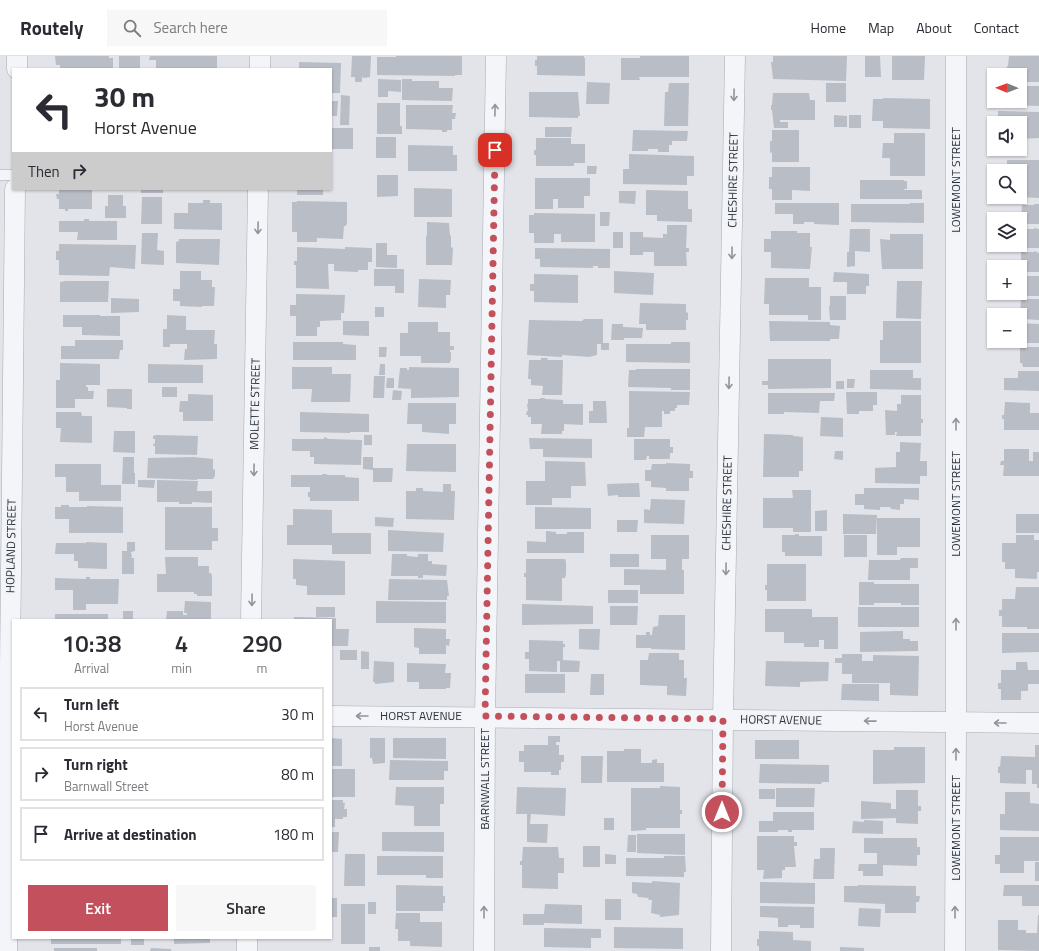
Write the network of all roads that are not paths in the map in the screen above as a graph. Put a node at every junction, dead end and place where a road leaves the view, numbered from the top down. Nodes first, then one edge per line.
1 (17, 56) edge
2 (260, 56) edge
3 (496, 56) edge
4 (735, 56) edge
5 (956, 56) edge
6 (17, 68) edge
7 (260, 68) edge
8 (0, 174) edge
9 (12, 175) edge
10 (15, 190) edge
11 (258, 190) edge
12 (7, 336) edge
13 (251, 619) edge
14 (11, 711) edge
15 (332, 716) edge
16 (485, 716) junction
17 (723, 719) junction
18 (956, 723) junction
19 (1039, 723) edge
20 (3, 928) edge
21 (247, 939) edge
22 (6, 951) edge
23 (247, 951) edge
24 (484, 951) edge
25 (720, 951) edge
26 (955, 951) edge

1 - 6 street
2 - 7 street
16 -> 3 street, BARNWALL STREET
4 -> 17 street, CHESHIRE STREET
18 -> 5 street, LOWEMONT STREET
8 - 9 lane
10 - 12 street, HOPLAND STREET
11 -> 13 street, MOLETTE STREET
12 - 14 street, HOPLAND STREET
14 - 20 street, HOPLAND STREET
16 -> 15 street, HORST AVENUE
16 - 17 street, HORST AVENUE
24 -> 16 street, BARNWALL STREET
18 -> 17 street, HORST AVENUE
17 - 25 street, CHESHIRE STREET
19 -> 18 street, HORST AVENUE
26 -> 18 street, LOWEMONT STREET
20 - 22 street, HOPLAND STREET
21 - 23 street

